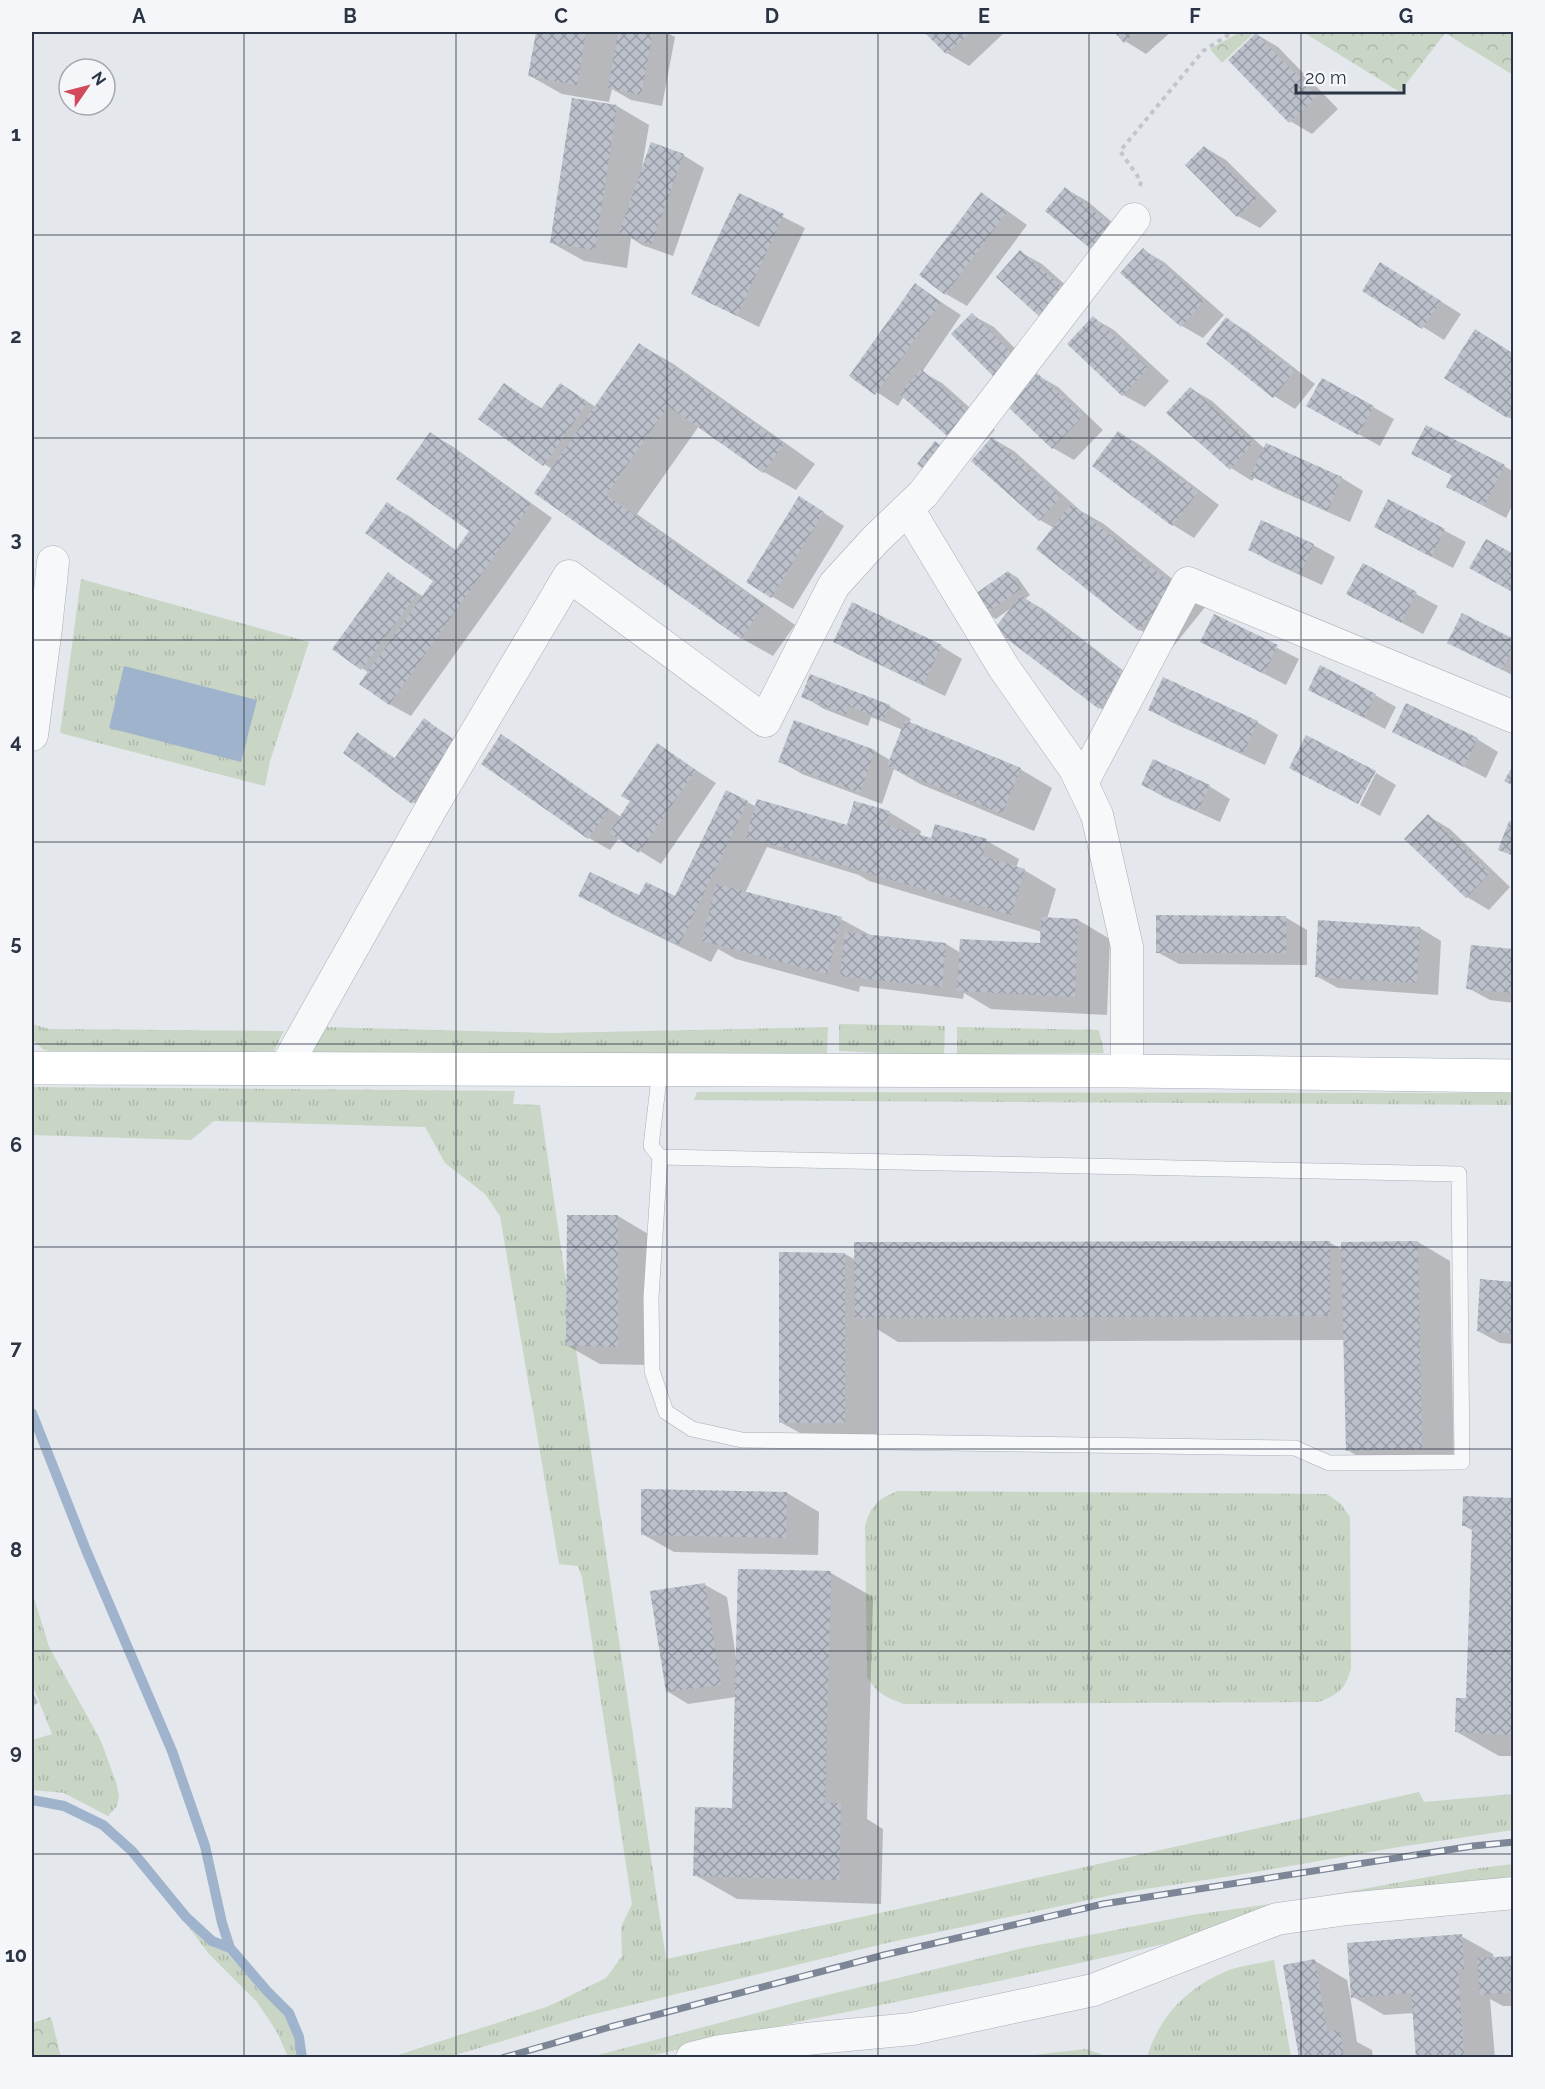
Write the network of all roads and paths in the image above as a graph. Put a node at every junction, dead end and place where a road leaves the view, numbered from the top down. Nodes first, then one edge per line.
1 (1233, 32) edge
2 (1134, 219) joint
3 (908, 509) junction
4 (53, 562) dead end
5 (39, 626) edge
6 (1514, 717) edge
7 (32, 735) edge
8 (1082, 783) junction
9 (32, 1068) edge
10 (285, 1068) junction
11 (660, 1070) junction
12 (1127, 1071) junction
13 (1514, 1076) edge
14 (660, 1157) junction
15 (1514, 1893) edge
16 (692, 2058) edge

1 - 2 path
2 - 3 street
3 - 8 street
3 - 10 street
4 - 5 street
5 - 7 street
6 - 8 street
8 - 12 street
9 - 10 main road
10 - 11 main road
11 - 12 main road
11 - 14 lane
12 - 13 main road
14 - 14 lane
15 - 16 street

